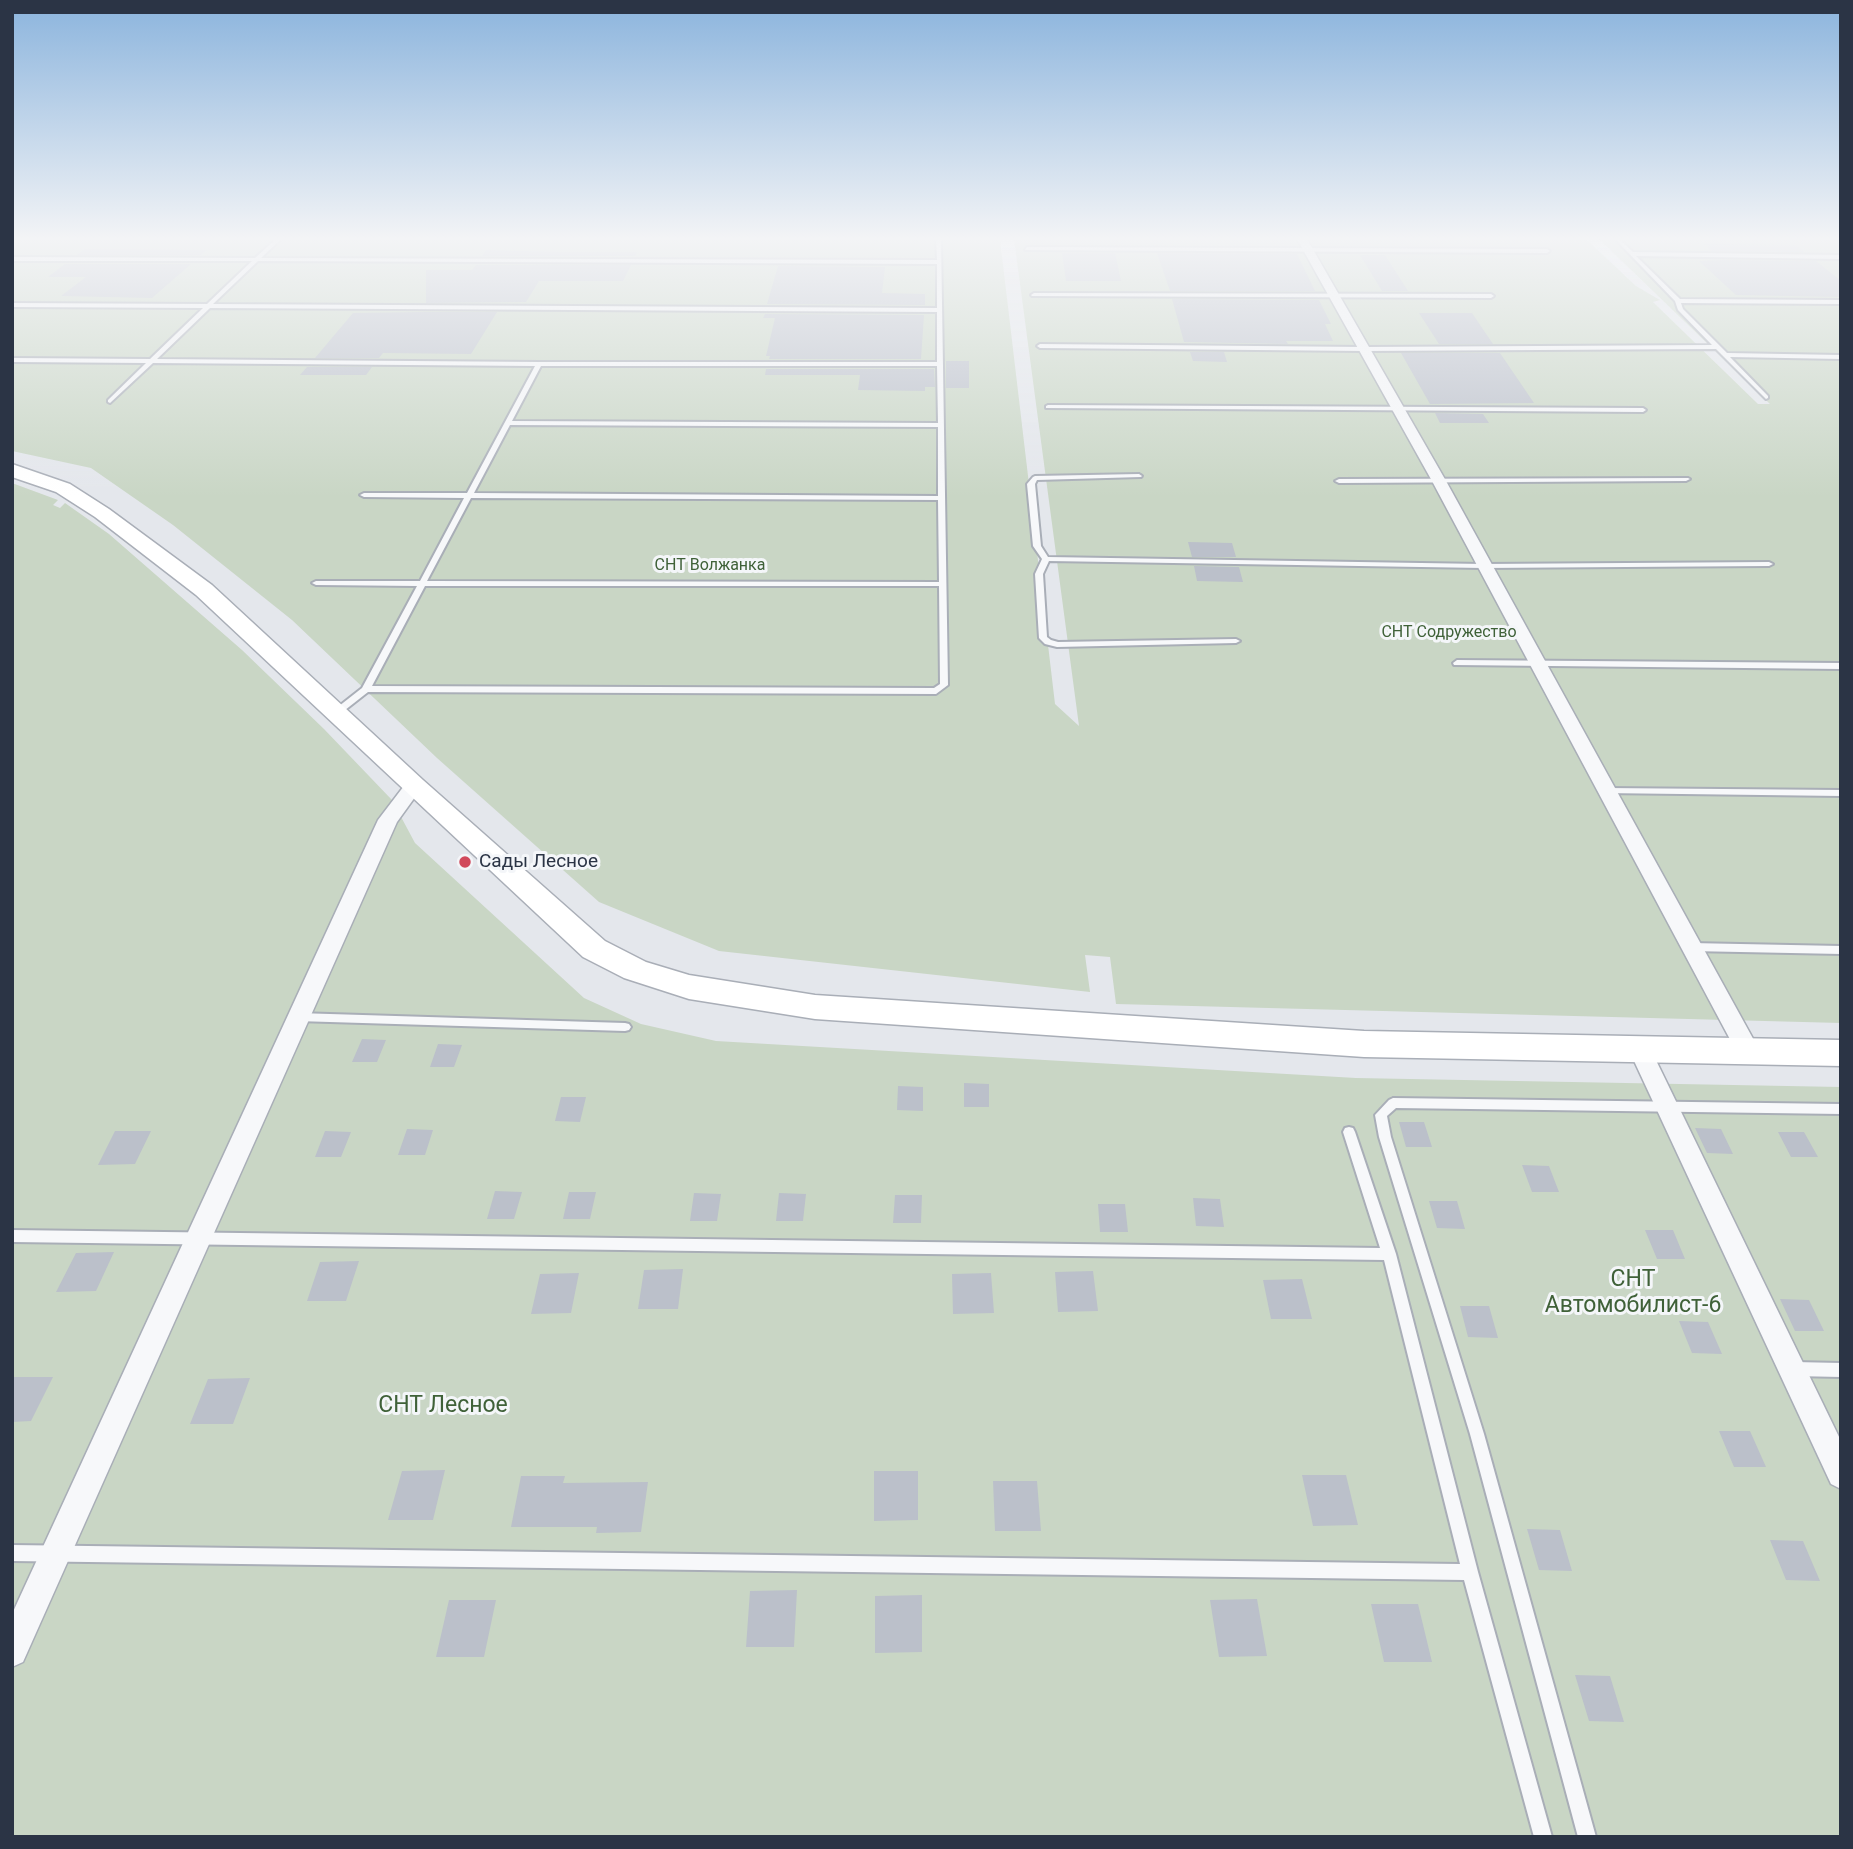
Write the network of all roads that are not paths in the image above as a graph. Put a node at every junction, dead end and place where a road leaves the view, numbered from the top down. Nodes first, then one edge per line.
1 (188, 325) edge
2 (940, 325) edge
3 (1351, 325) edge
4 (1696, 325) edge
5 (1040, 346) dead end
6 (1718, 347) junction
7 (1364, 349) junction
8 (1725, 355) junction
9 (1841, 357) edge
10 (12, 360) edge
11 (152, 360) junction
12 (539, 364) junction
13 (941, 364) junction
14 (1766, 397) dead end
15 (110, 401) dead end
16 (1048, 407) dead end
17 (1397, 409) junction
18 (1643, 410) dead end
19 (507, 423) junction
20 (942, 425) junction
21 (12, 470) edge
22 (1139, 476) dead end
23 (1686, 480) dead end
24 (1339, 481) dead end
25 (1439, 481) junction
26 (364, 495) dead end
27 (468, 496) junction
28 (943, 498) junction
29 (1046, 559) junction
30 (1769, 564) dead end
31 (1483, 566) junction
32 (316, 583) dead end
33 (422, 583) junction
34 (944, 584) junction
35 (1236, 641) dead end
36 (1457, 663) dead end
37 (1537, 664) junction
38 (1841, 666) edge
39 (366, 690) junction
40 (337, 712) junction
41 (414, 786) junction
42 (1605, 791) junction
43 (1841, 793) edge
44 (1690, 947) junction
45 (1841, 950) edge
46 (297, 1017) junction
47 (625, 1027) dead end
48 (1640, 1050) junction
49 (1748, 1051) junction
50 (1841, 1053) edge
51 (1666, 1106) junction
52 (1841, 1109) edge
53 (1349, 1132) dead end
54 (12, 1236) edge
55 (198, 1237) junction
56 (1389, 1254) junction
57 (1791, 1369) junction
58 (1841, 1370) edge
59 (1841, 1474) edge
60 (12, 1553) edge
61 (57, 1554) junction
62 (1470, 1572) junction
63 (12, 1651) edge
64 (1543, 1837) edge
65 (1587, 1837) edge

1 - 11 lane
2 - 13 lane
3 - 7 street
4 - 6 lane
5 - 7 lane
6 - 7 lane
6 - 8 lane
7 - 17 street
8 - 9 lane
8 - 14 lane
10 - 11 lane
11 - 12 lane
11 - 15 lane
12 - 13 lane
12 - 19 lane
13 - 20 lane
16 - 17 lane
17 - 18 lane
17 - 25 street
19 - 20 lane
19 - 27 lane
20 - 28 lane
21 - 40 street
22 - 29 lane
23 - 25 lane
24 - 25 lane
25 - 31 street
26 - 27 lane
27 - 28 lane
27 - 33 lane
28 - 34 lane
29 - 31 lane
29 - 35 lane
30 - 31 lane
31 - 37 street
32 - 33 lane
33 - 34 lane
33 - 39 lane
34 - 39 lane
36 - 37 lane
37 - 38 lane
37 - 42 street
39 - 40 lane
40 - 41 street
41 - 46 street
41 - 48 street
42 - 43 lane
42 - 44 street
44 - 45 lane
44 - 49 street
46 - 47 lane
46 - 55 street
48 - 49 street
48 - 51 street
49 - 50 street
51 - 52 lane
51 - 57 street
51 - 65 lane
53 - 56 lane
54 - 55 lane
55 - 56 lane
55 - 61 street
56 - 62 lane
57 - 58 lane
57 - 59 street
60 - 61 lane
61 - 62 lane
61 - 63 street
62 - 64 lane

